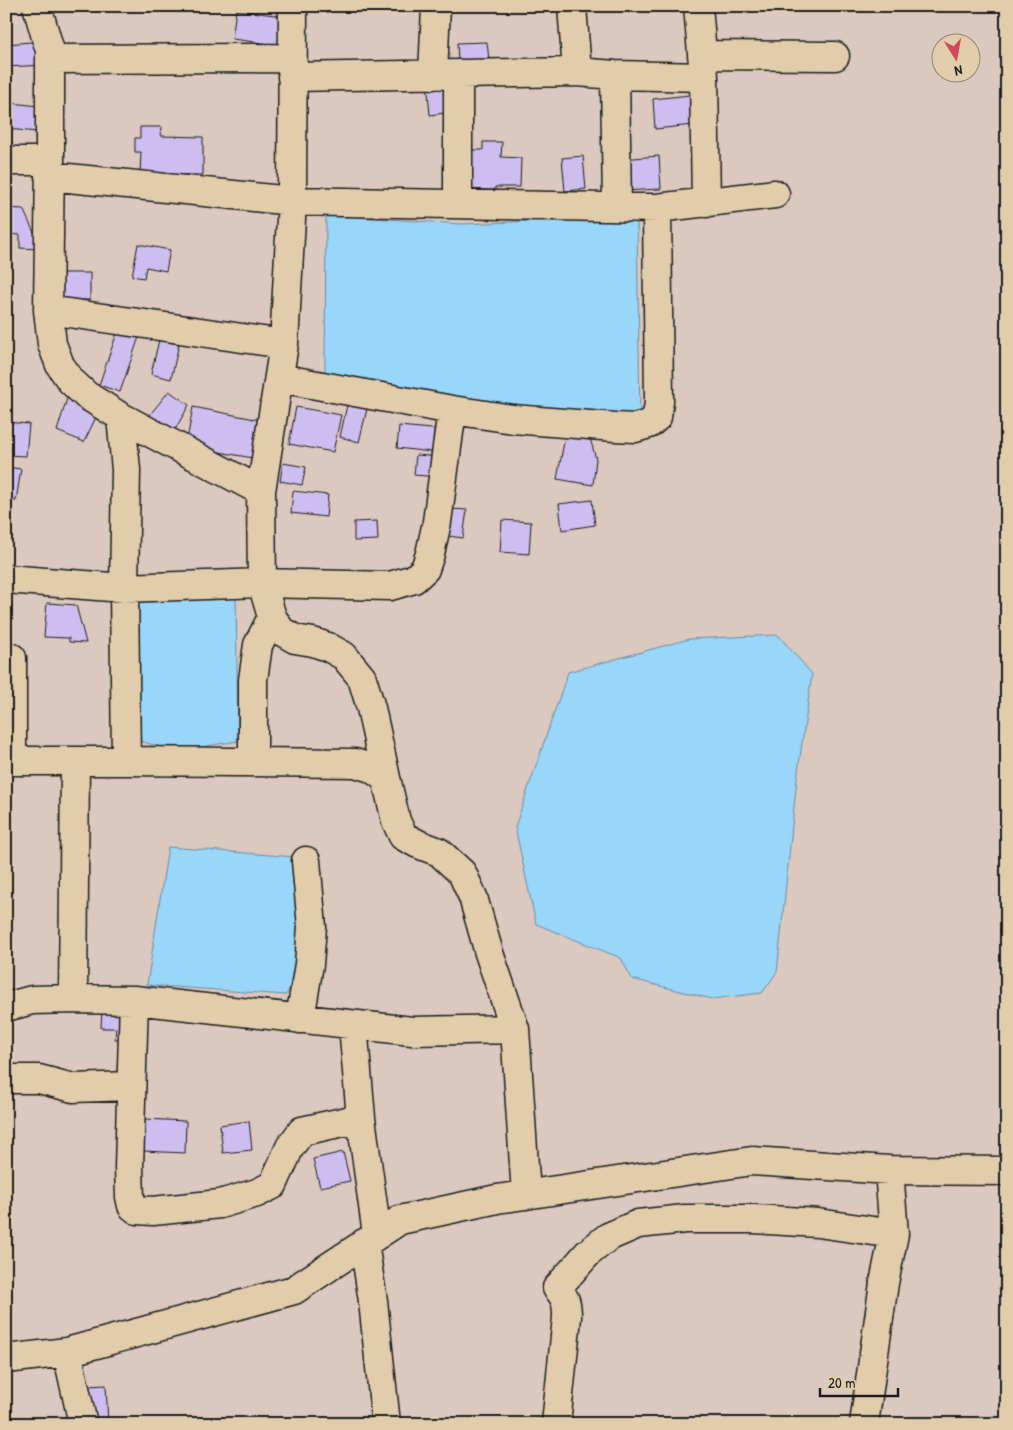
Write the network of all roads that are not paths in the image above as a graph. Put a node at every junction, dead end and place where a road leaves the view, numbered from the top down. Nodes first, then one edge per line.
1 (37, 6) edge
2 (293, 6) edge
3 (436, 6) edge
4 (572, 6) edge
5 (698, 6) edge
6 (835, 56) dead end
7 (50, 59) junction
8 (703, 66) junction
9 (292, 68) junction
10 (577, 72) junction
11 (445, 75) junction
12 (615, 75) junction
13 (6, 161) edge
14 (49, 169) junction
15 (775, 194) dead end
16 (292, 201) junction
17 (706, 203) junction
18 (458, 204) junction
19 (617, 207) junction
20 (657, 208) junction
21 (48, 310) junction
22 (284, 344) junction
23 (279, 378) junction
24 (452, 410) junction
25 (121, 416) junction
26 (261, 491) junction
27 (6, 579) edge
28 (262, 582) junction
29 (124, 588) junction
30 (272, 617) junction
31 (12, 658) dead end
32 (9, 761) edge
33 (75, 761) junction
34 (126, 761) junction
35 (253, 762) junction
36 (386, 778) junction
37 (306, 861) dead end
38 (73, 998) junction
39 (134, 1000) junction
40 (6, 1007) edge
41 (300, 1019) junction
42 (353, 1025) junction
43 (515, 1029) junction
44 (6, 1079) edge
45 (132, 1086) junction
46 (361, 1118) junction
47 (889, 1170) junction
48 (1007, 1171) edge
49 (526, 1195) junction
50 (894, 1234) junction
51 (370, 1239) junction
52 (67, 1352) junction
53 (6, 1359) edge
54 (83, 1424) edge
55 (386, 1424) edge
56 (556, 1424) edge
57 (864, 1424) edge

1 - 7 street
2 - 9 street
3 - 11 street
4 - 10 street
5 - 8 street
6 - 8 street
7 - 9 street
7 - 14 street
8 - 12 street
8 - 17 street
9 - 11 street
9 - 16 street
10 - 11 street
10 - 12 street
11 - 18 street
12 - 19 street
13 - 14 street
14 - 16 street
14 - 21 street
15 - 17 street
16 - 18 street
16 - 22 street
17 - 20 street
18 - 19 street
19 - 20 street
20 - 24 street
21 - 22 street
21 - 25 street
22 - 23 street
23 - 24 street
23 - 26 street
24 - 28 street
25 - 26 street
25 - 29 street
26 - 28 street
27 - 29 street
28 - 29 street
28 - 30 street
29 - 34 street
30 - 35 street
30 - 36 street
31 - 32 street
32 - 33 street
33 - 34 street
33 - 38 street
34 - 35 street
35 - 36 street
36 - 43 street
37 - 41 street
38 - 39 street
38 - 40 street
39 - 41 street
39 - 45 street
41 - 42 street
42 - 43 street
42 - 46 street
43 - 49 street
44 - 45 street
45 - 46 street
46 - 51 street
47 - 48 street
47 - 49 street
47 - 50 street
49 - 51 street
50 - 56 street
50 - 57 street
51 - 52 street
51 - 55 street
52 - 53 street
52 - 54 street

